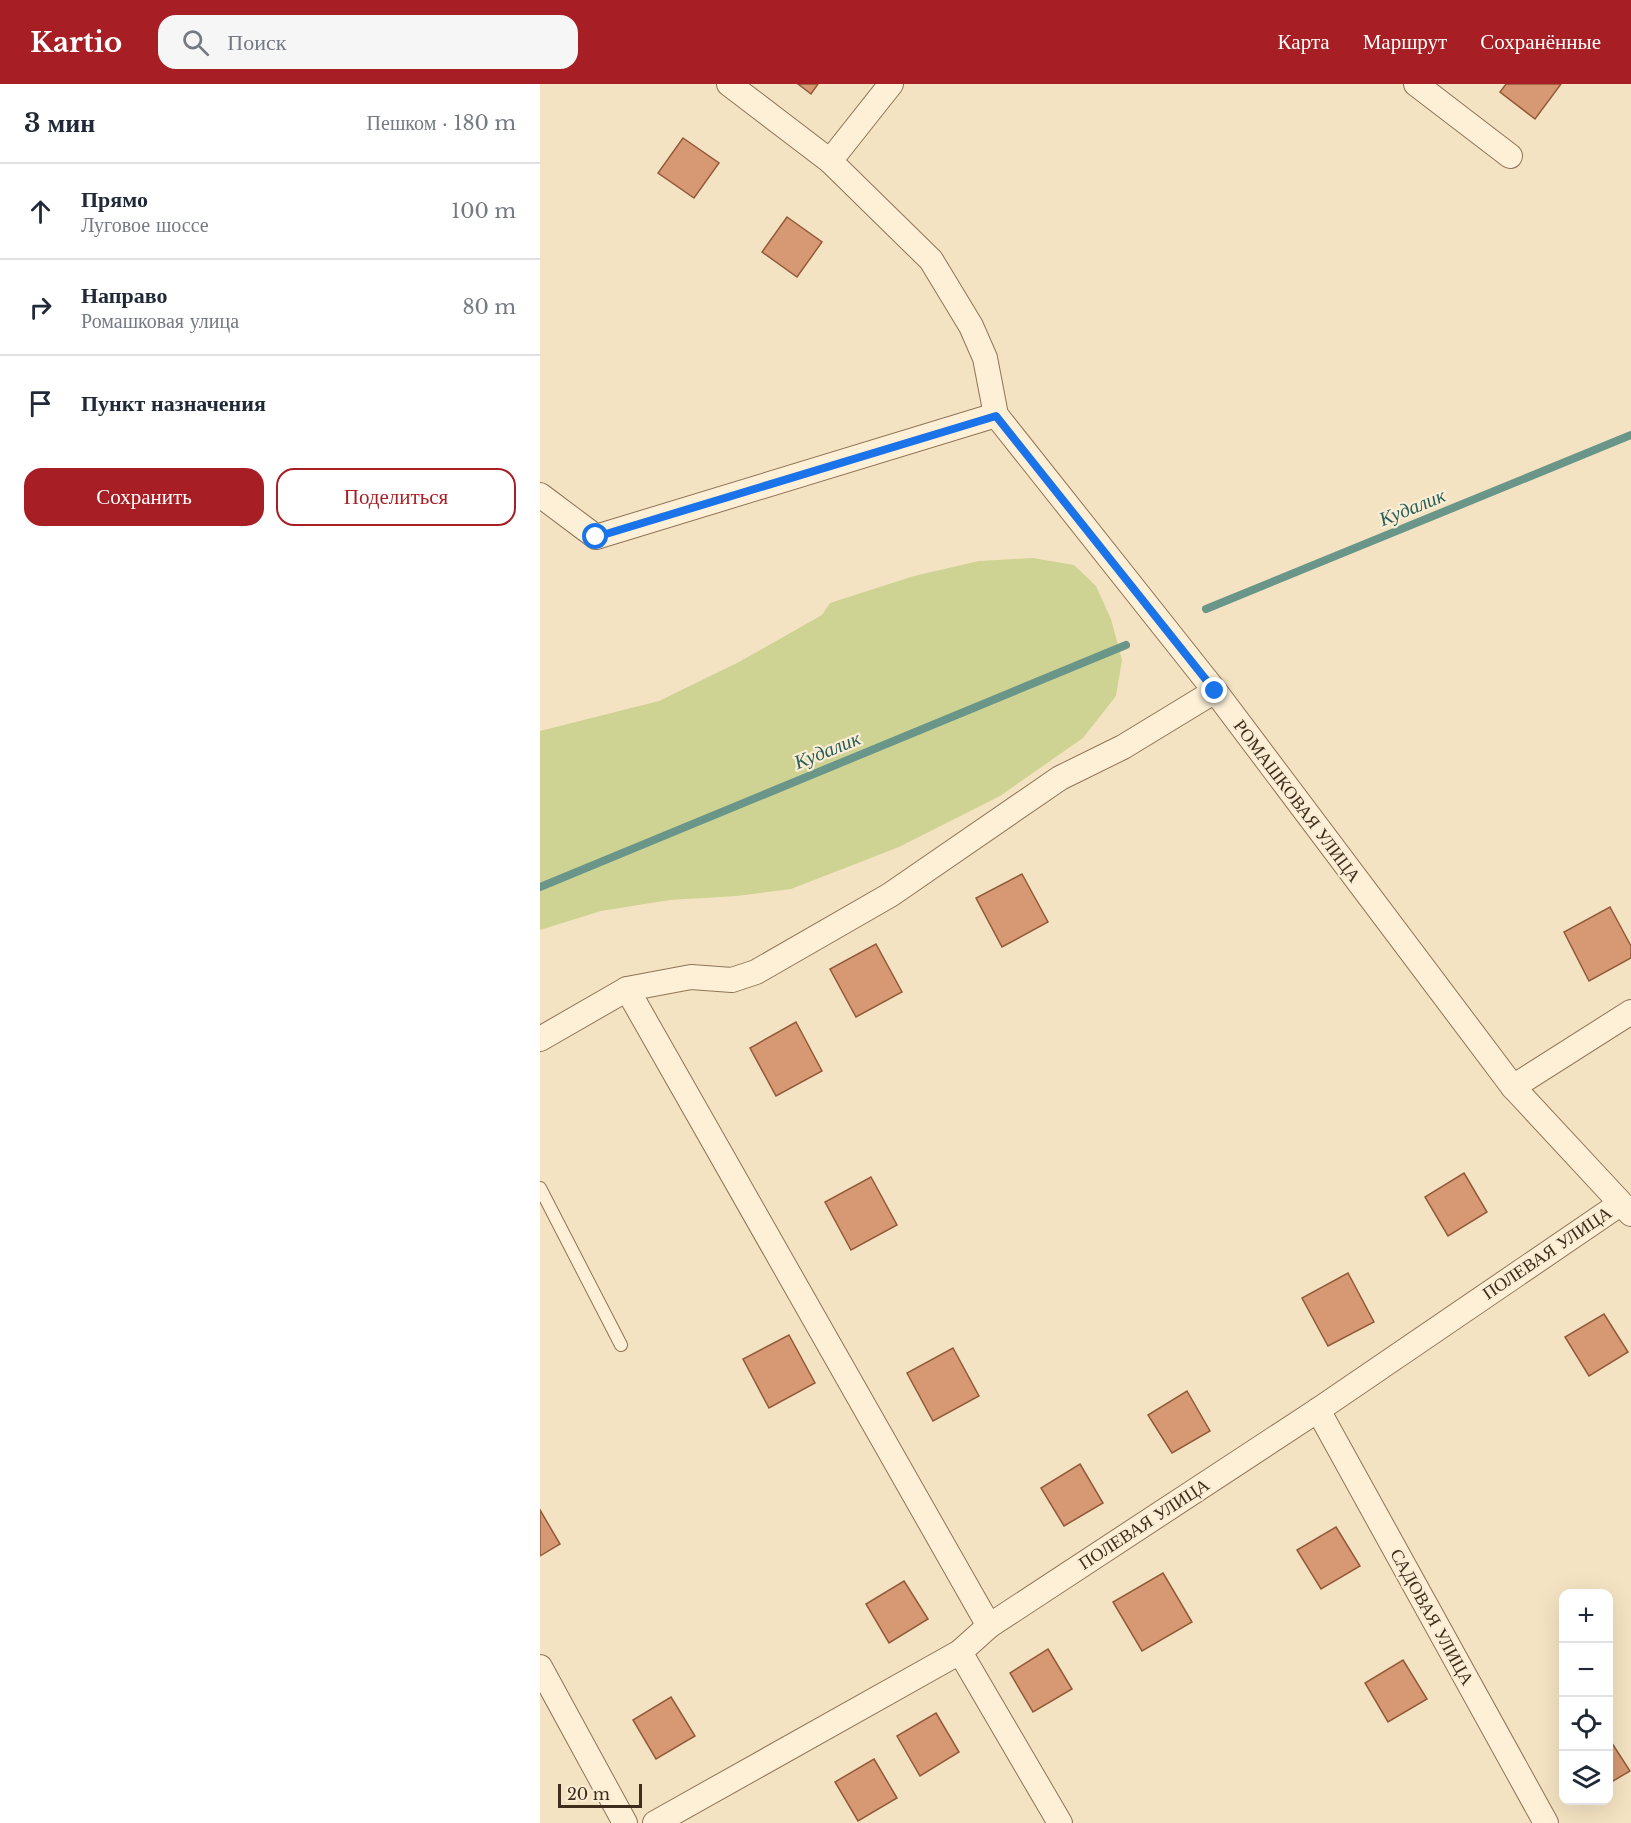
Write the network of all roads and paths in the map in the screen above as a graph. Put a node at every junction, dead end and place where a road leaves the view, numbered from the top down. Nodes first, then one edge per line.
1 (729, 84) edge
2 (891, 84) edge
3 (1416, 84) edge
4 (1510, 156) dead end
5 (830, 161) junction
6 (996, 416) junction
7 (540, 495) edge
8 (1215, 691) junction
9 (627, 989) junction
10 (1631, 1012) edge
11 (540, 1039) edge
12 (1513, 1087) junction
13 (540, 1188) edge
14 (1626, 1209) edge
15 (621, 1346) dead end
16 (1318, 1410) junction
17 (989, 1626) junction
18 (960, 1652) junction
19 (540, 1667) edge
20 (625, 1823) edge
21 (655, 1823) edge
22 (1060, 1823) edge
23 (1546, 1823) edge

1 - 5 street, РОМАШКОВАЯ УЛИЦА
2 - 5 street
3 - 4 street
5 - 6 street, РОМАШКОВАЯ УЛИЦА
6 - 7 street
6 - 8 street, РОМАШКОВАЯ УЛИЦА
8 - 9 street
8 - 12 street, РОМАШКОВАЯ УЛИЦА
9 - 11 street
9 - 17 street
10 - 12 street
12 - 14 street, РОМАШКОВАЯ УЛИЦА
13 - 15 lane
14 - 16 street, ПОЛЕВАЯ УЛИЦА
16 - 17 street, ПОЛЕВАЯ УЛИЦА
16 - 23 street, САДОВАЯ УЛИЦА
17 - 18 street, ПОЛЕВАЯ УЛИЦА
18 - 21 street, ПОЛЕВАЯ УЛИЦА
18 - 22 street
19 - 20 street

